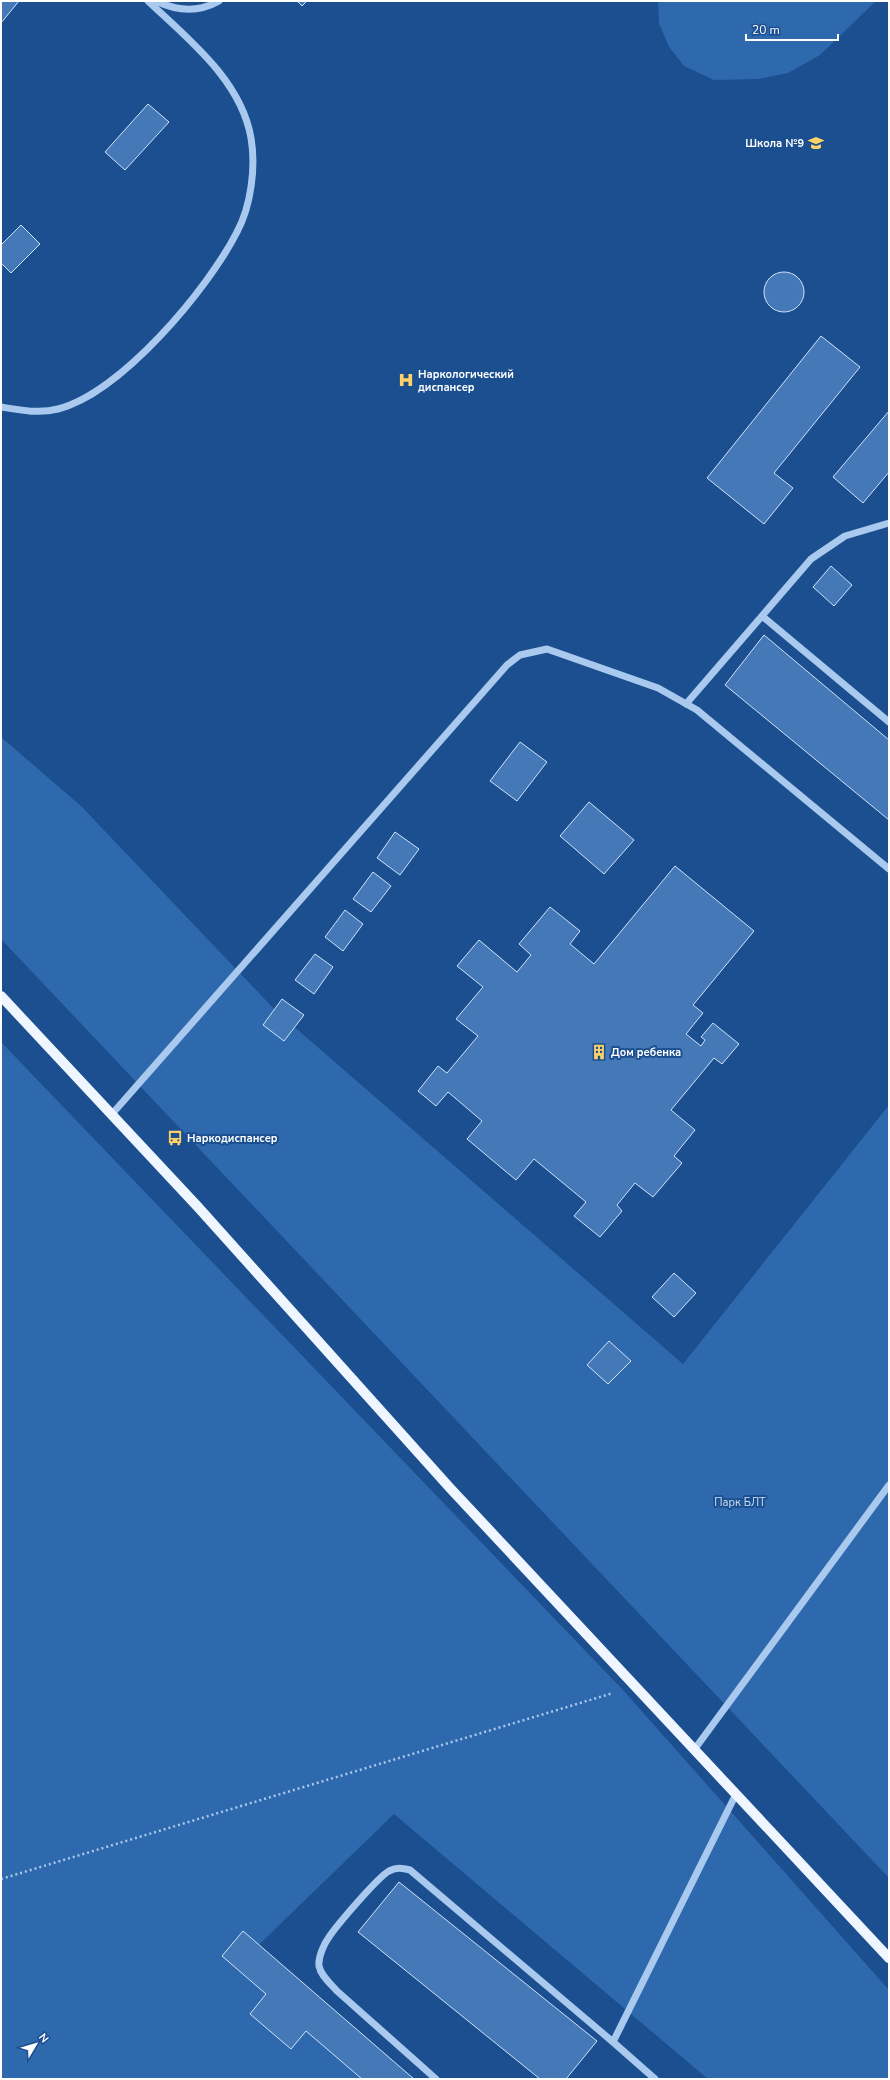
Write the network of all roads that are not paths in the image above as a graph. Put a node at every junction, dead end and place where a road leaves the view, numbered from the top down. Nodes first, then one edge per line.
1 (148, 1) edge
2 (156, 1) edge
3 (219, 1) edge
4 (1, 407) edge
5 (889, 523) edge
6 (762, 616) junction
7 (686, 704) junction
8 (889, 722) edge
9 (889, 869) edge
10 (1, 996) edge
11 (112, 1114) junction
12 (889, 1485) edge
13 (694, 1750) junction
14 (736, 1794) junction
15 (889, 1958) edge
16 (613, 2042) junction
17 (651, 2078) edge
18 (436, 2079) edge

1 - 4 lane
2 - 3 lane
5 - 6 lane
6 - 7 lane
6 - 8 lane
7 - 9 lane
7 - 11 lane
10 - 11 main road
11 - 13 main road
12 - 13 lane
13 - 14 main road
14 - 15 main road
14 - 16 lane
16 - 17 lane
16 - 18 lane

